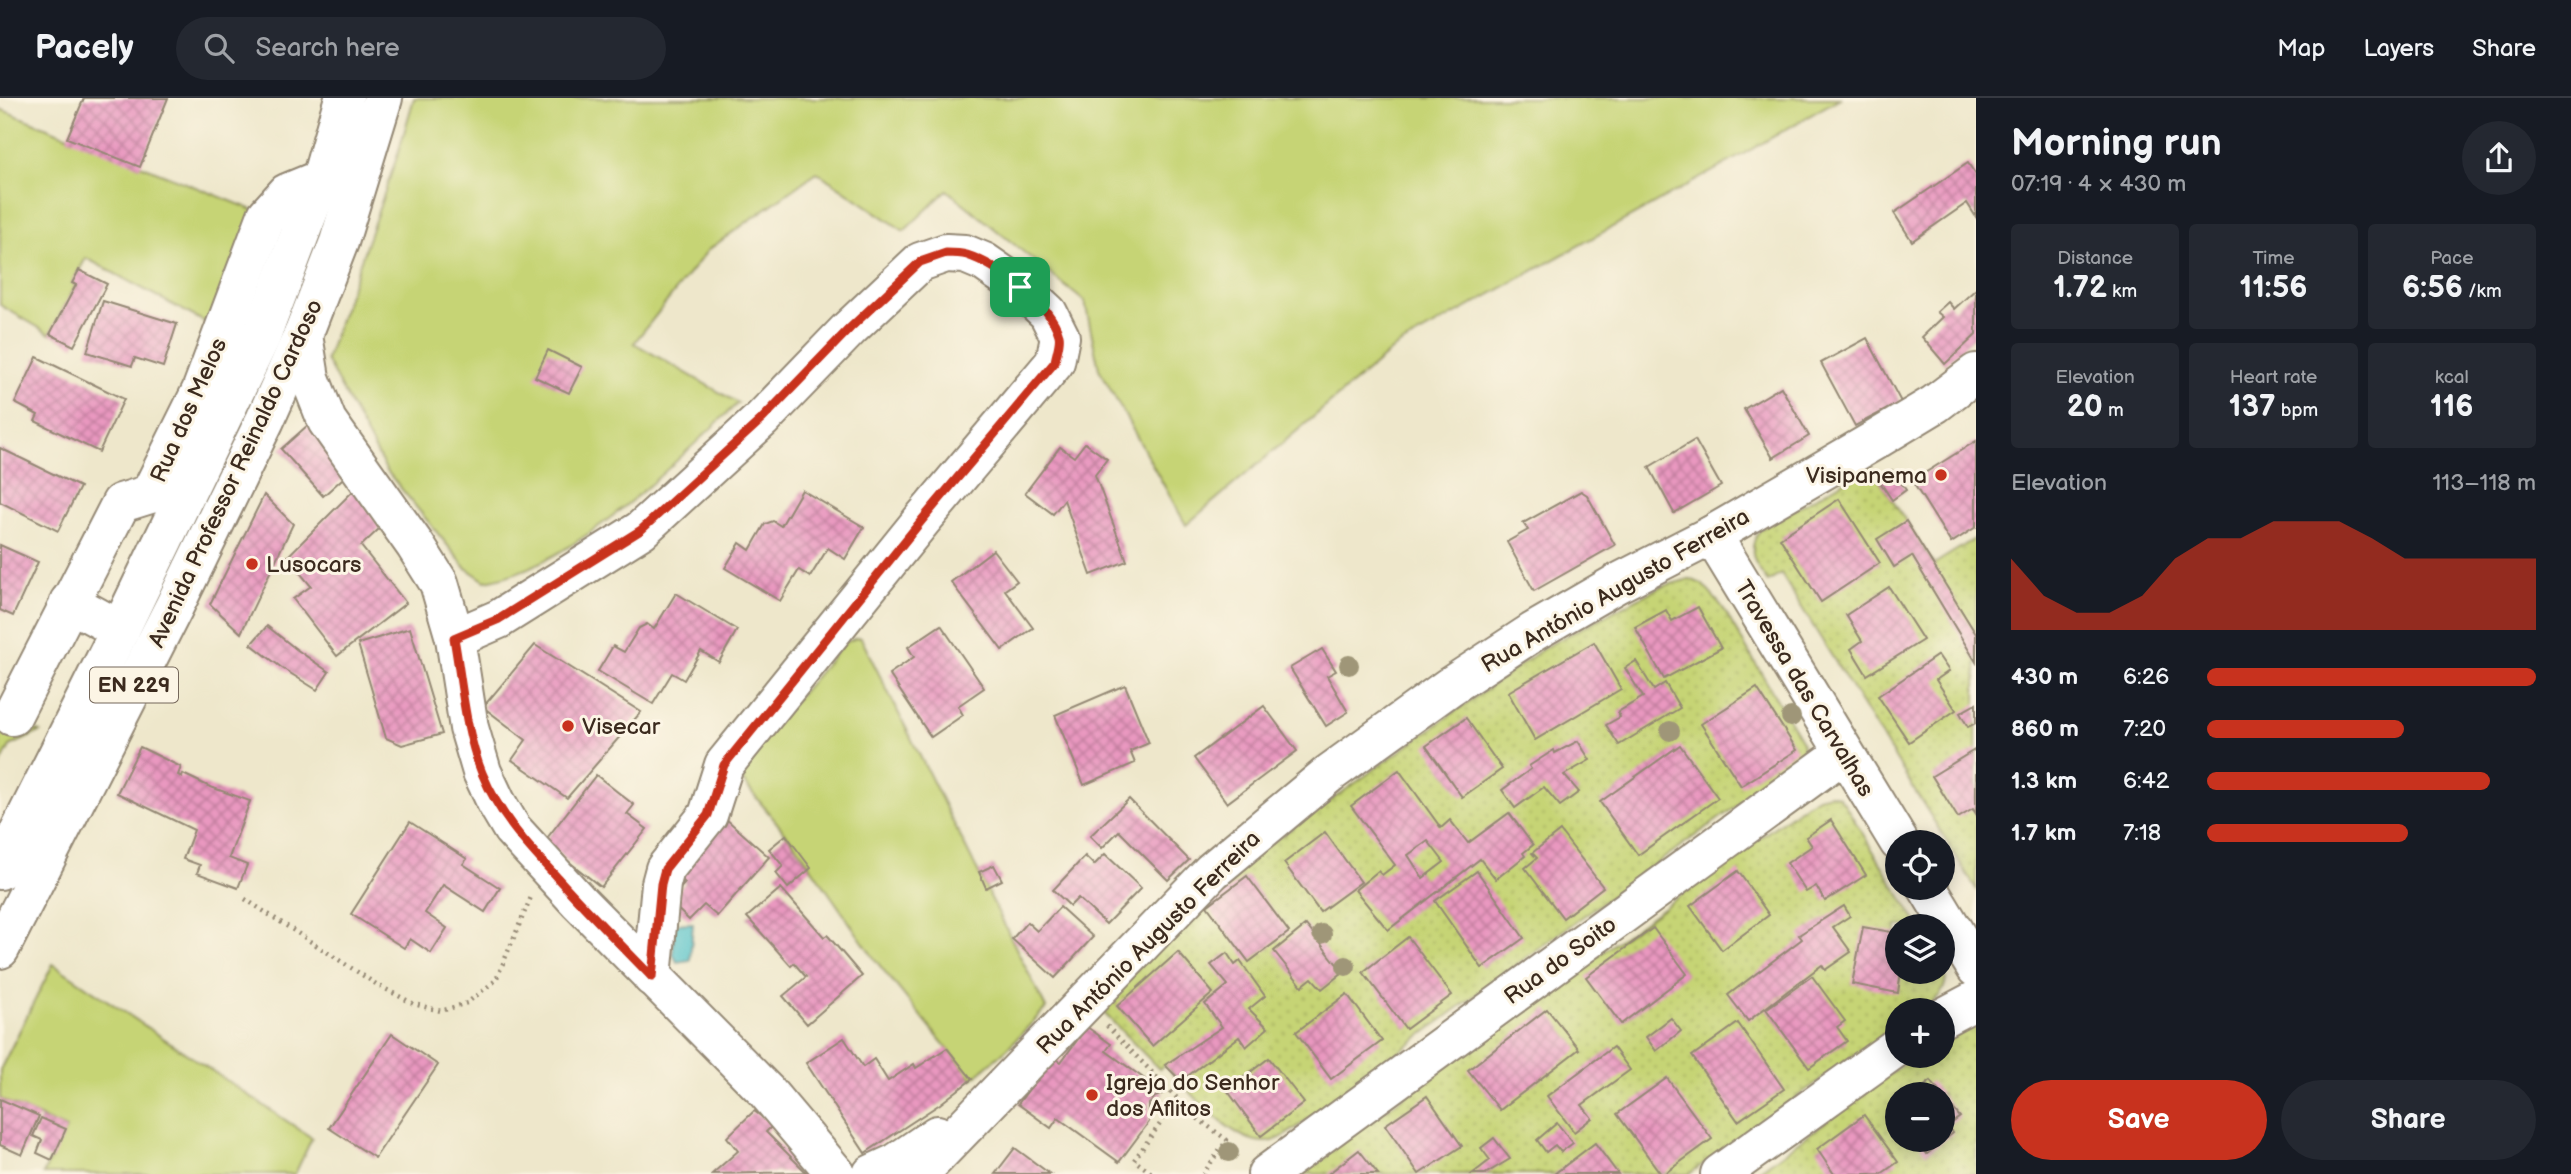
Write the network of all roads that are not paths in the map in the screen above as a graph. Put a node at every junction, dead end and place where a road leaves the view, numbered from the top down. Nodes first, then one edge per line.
1 (344, 98) edge
2 (383, 98) edge
3 (321, 179) junction
4 (303, 335) junction
5 (1976, 373) edge
6 (1712, 535) junction
7 (69, 602) junction
8 (120, 630) junction
9 (454, 638) junction
10 (12, 716) dead end
11 (1844, 753) junction
12 (1892, 830) edge
13 (0, 870) edge
14 (1935, 900) edge
15 (0, 949) edge
16 (1976, 968) edge
17 (652, 977) junction
18 (1976, 1000) edge
19 (1955, 1011) edge
20 (1885, 1056) edge
21 (1029, 1061) junction
22 (1271, 1171) edge
23 (836, 1174) edge
24 (872, 1174) edge
25 (919, 1174) edge
26 (1720, 1174) edge

1 - 3 street, Avenida Professor Reinaldo Cardoso / EN 229
2 - 4 street, Avenida Professor Reinaldo Cardoso / EN 229
3 - 7 street, Rua dos Melos
3 - 8 street, Avenida Professor Reinaldo Cardoso / EN 229
4 - 9 street
4 - 15 street, Avenida Professor Reinaldo Cardoso / EN 229
5 - 6 street, Rua António Augusto Ferreira
6 - 11 street, Travessa das Carvalhas
6 - 21 street, Rua António Augusto Ferreira
7 - 8 street
7 - 10 street, Rua dos Melos
8 - 13 street, Avenida Professor Reinaldo Cardoso / EN 229
9 - 17 street
9 - 17 street
11 - 12 street, Travessa das Carvalhas
11 - 22 street, Rua do Soito
14 - 16 street
17 - 23 street
18 - 19 street
20 - 26 street
21 - 24 street, Rua António Augusto Ferreira
21 - 25 street, Rua António Augusto Ferreira

